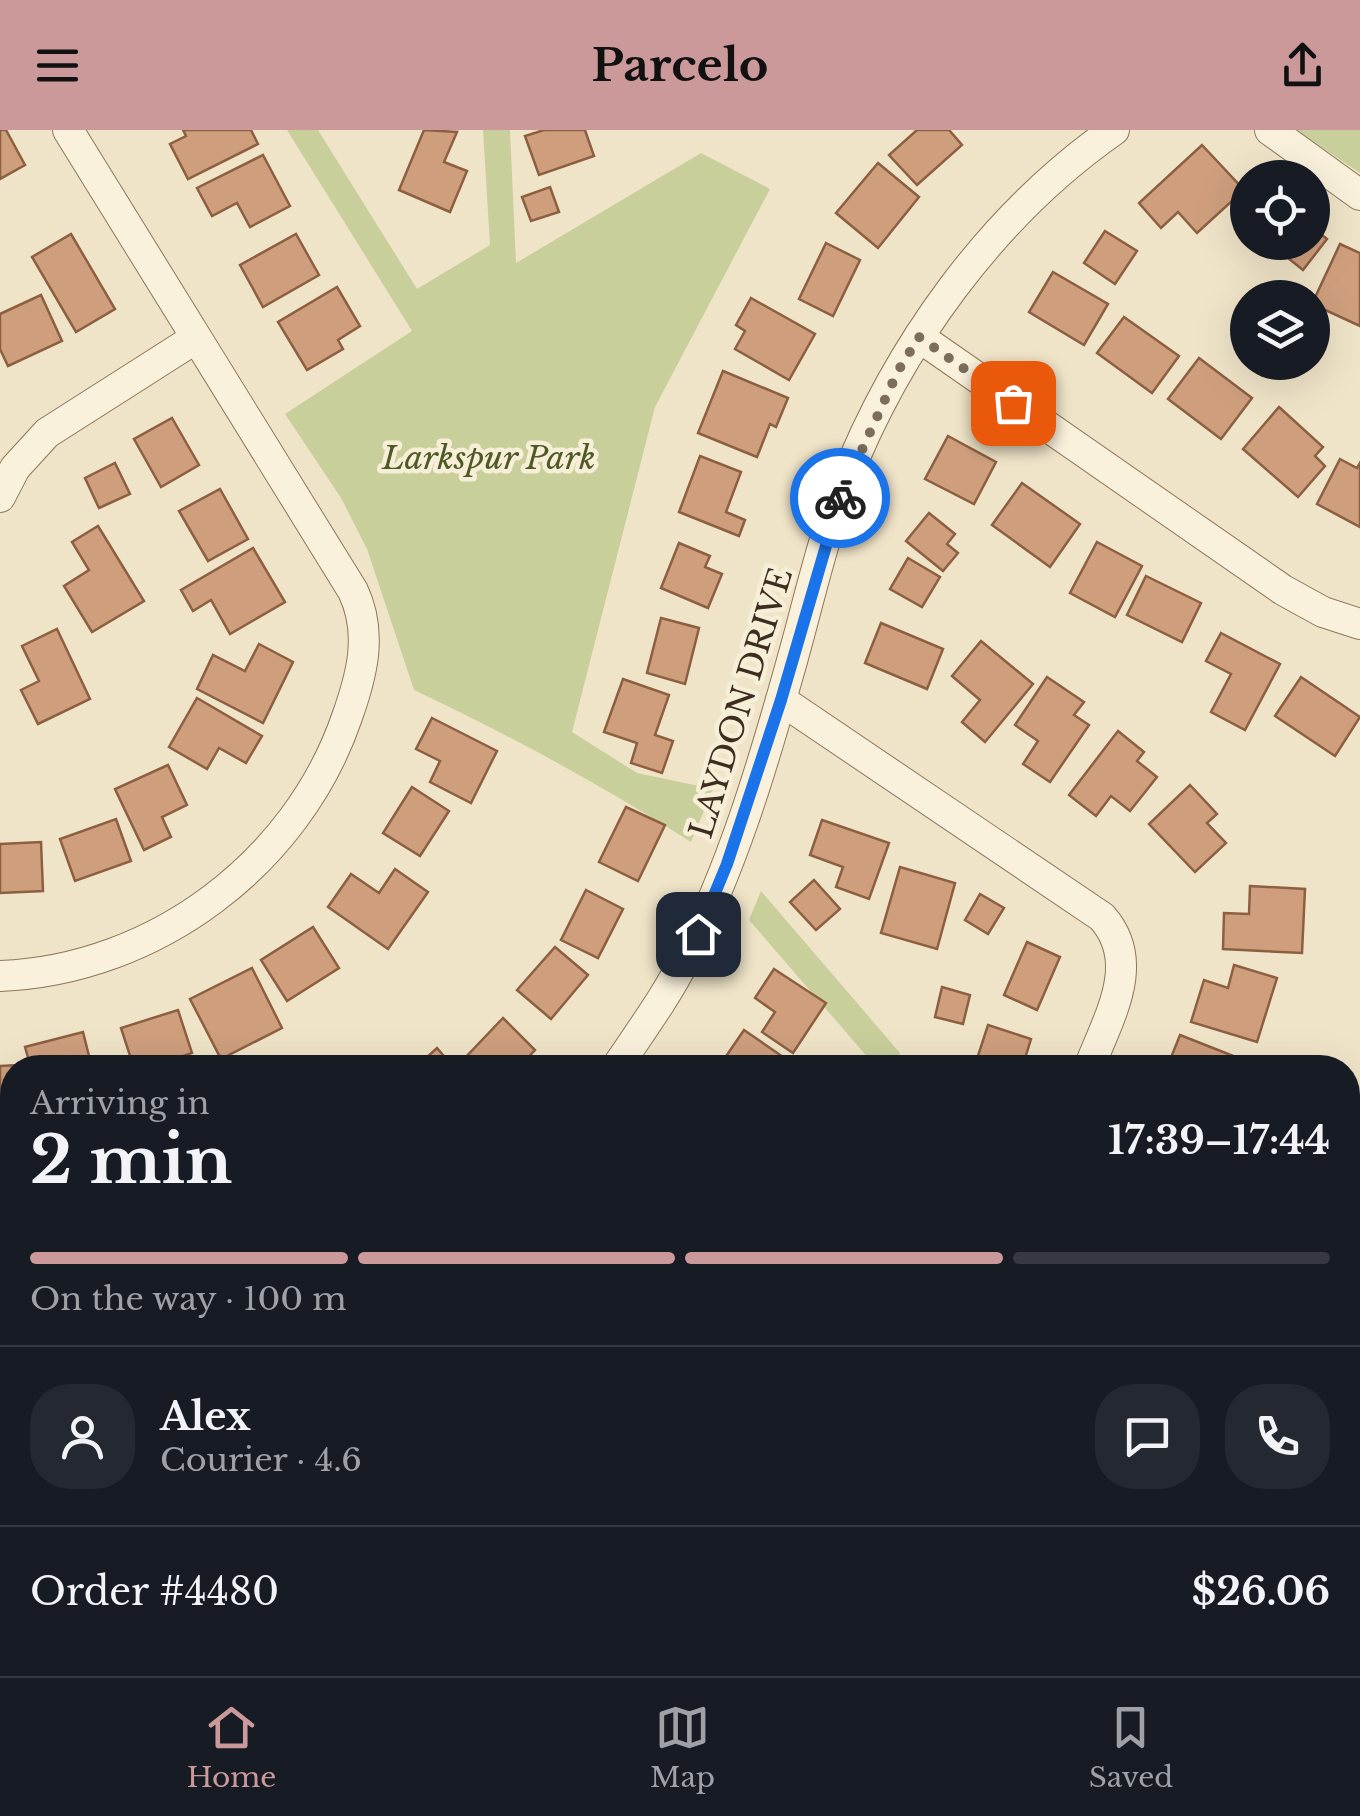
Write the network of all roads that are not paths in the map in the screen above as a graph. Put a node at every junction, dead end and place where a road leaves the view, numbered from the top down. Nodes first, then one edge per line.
1 (68, 130) edge
2 (1114, 130) edge
3 (1270, 130) edge
4 (1360, 195) edge
5 (919, 337) junction
6 (196, 338) junction
7 (0, 498) edge
8 (1323, 612) junction
9 (1360, 624) edge
10 (1360, 642) edge
11 (781, 700) junction
12 (0, 976) edge
13 (624, 1055) edge
14 (1095, 1055) edge

1 - 6 street
2 - 5 street, LAYDON DRIVE
3 - 4 street
5 - 8 street
5 - 11 street, LAYDON DRIVE
6 - 7 street
6 - 12 street
8 - 9 street
8 - 10 street
11 - 13 street, LAYDON DRIVE
11 - 14 street

